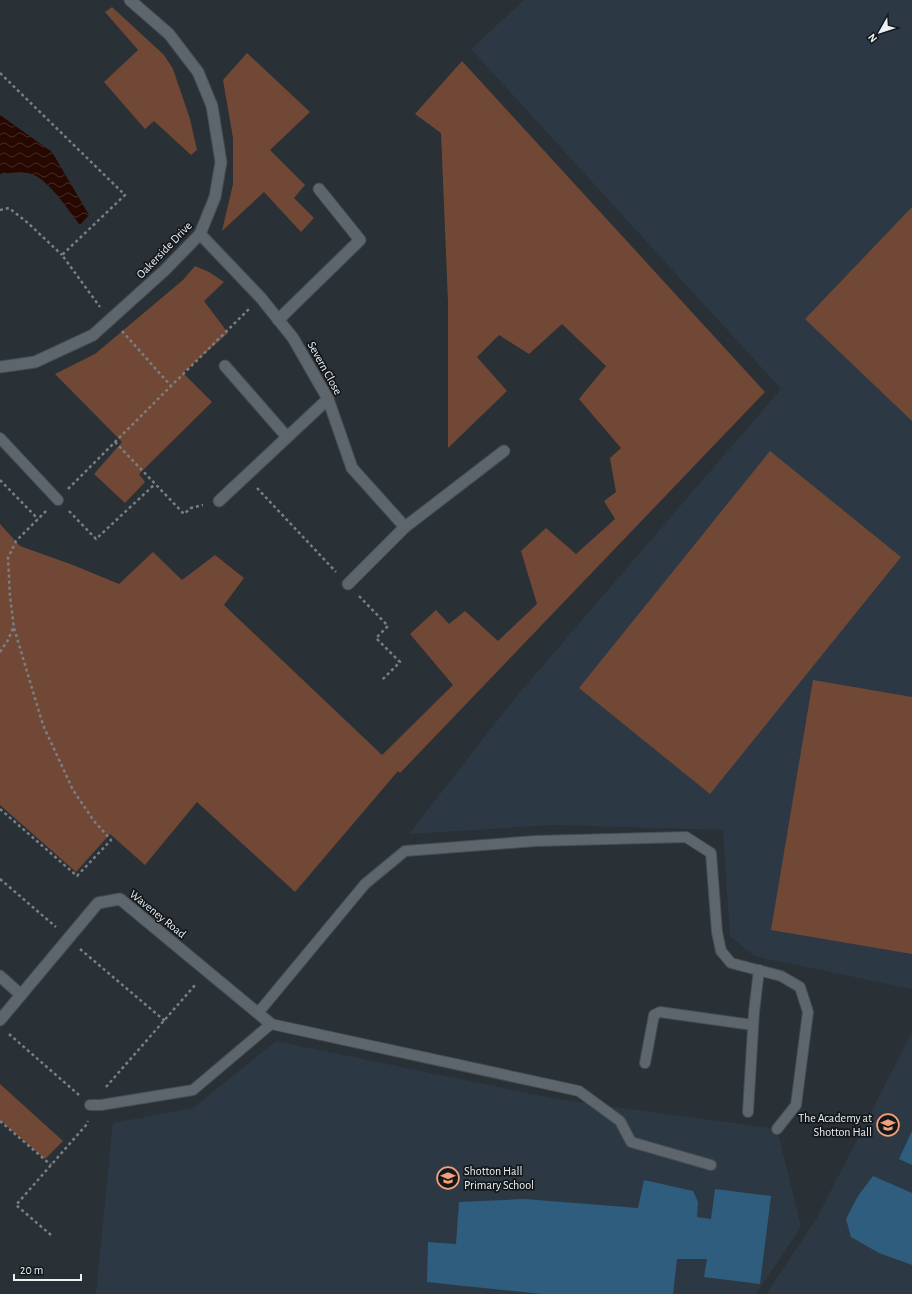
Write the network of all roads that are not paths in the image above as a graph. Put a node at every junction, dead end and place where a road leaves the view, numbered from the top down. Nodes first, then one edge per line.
1 (130, 0) edge
2 (319, 189) dead end
3 (200, 234) junction
4 (278, 320) junction
5 (225, 366) dead end
6 (0, 367) edge
7 (328, 399) junction
8 (287, 437) junction
9 (0, 438) edge
10 (504, 451) dead end
11 (58, 500) road end
12 (218, 501) road end
13 (405, 527) junction
14 (348, 584) dead end
15 (759, 970) junction
16 (0, 976) edge
17 (21, 995) junction
18 (258, 1013) junction
19 (0, 1020) edge
20 (271, 1024) junction
21 (753, 1025) junction
22 (645, 1063) dead end
23 (90, 1105) road end
24 (748, 1112) dead end
25 (777, 1129) dead end
26 (711, 1165) dead end

1 - 3 street, Oakerside Drive
2 - 4 street
3 - 4 street, Severn Close
3 - 6 street, Oakerside Drive, bridge
4 - 7 street, Severn Close
5 - 8 street
7 - 8 street
7 - 13 street, Severn Close
8 - 12 street
9 - 11 lane
10 - 13 street
13 - 14 street
15 - 18 lane
15 - 21 lane
15 - 25 lane
16 - 17 street
17 - 18 street, Waveney Road
17 - 19 street, Waveney Road
18 - 20 street, Waveney Road
20 - 23 lane
20 - 26 lane
21 - 22 lane
21 - 24 lane

